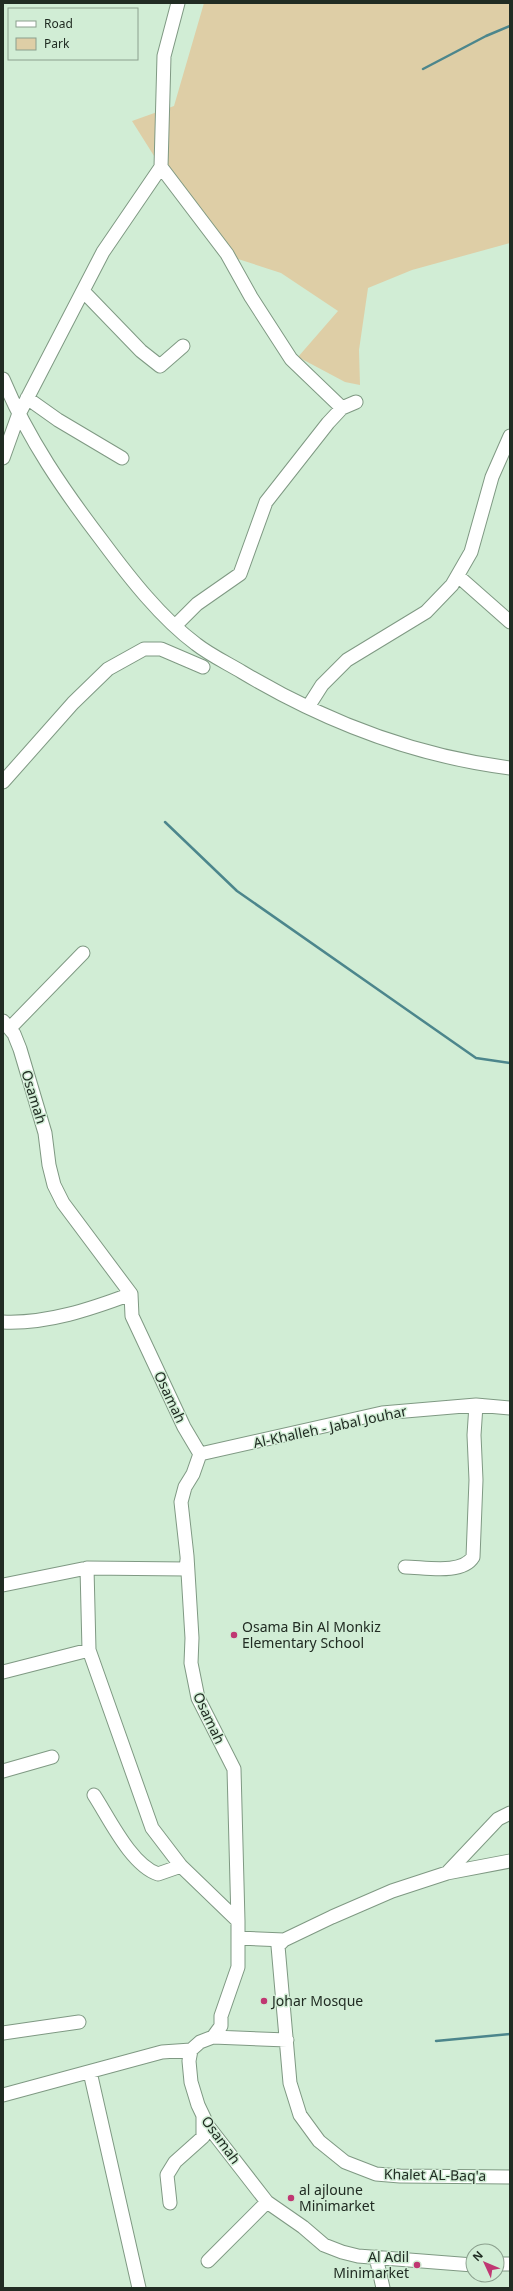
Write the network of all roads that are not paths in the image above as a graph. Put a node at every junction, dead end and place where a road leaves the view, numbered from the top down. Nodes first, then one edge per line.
1 (178, 3) edge
2 (161, 167) junction
3 (83, 291) junction
4 (183, 346) dead end
5 (3, 379) edge
6 (27, 398) junction
7 (356, 402) dead end
8 (342, 408) junction
9 (18, 416) junction
10 (510, 436) edge
11 (3, 458) edge
12 (122, 458) dead end
13 (504, 463) edge
14 (458, 576) junction
15 (510, 622) edge
16 (176, 625) junction
17 (203, 667) dead end
18 (308, 707) junction
19 (510, 768) edge
20 (3, 782) edge
21 (83, 953) dead end
22 (6, 1024) edge
23 (131, 1294) junction
24 (3, 1322) edge
25 (476, 1406) junction
26 (510, 1408) edge
27 (200, 1454) junction
28 (187, 1556) junction
29 (405, 1567) dead end
30 (87, 1568) junction
31 (3, 1584) edge
32 (89, 1650) junction
33 (3, 1672) edge
34 (52, 1757) dead end
35 (3, 1771) edge
36 (94, 1795) dead end
37 (510, 1813) edge
38 (510, 1861) edge
39 (181, 1866) junction
40 (447, 1874) junction
41 (238, 1921) junction
42 (238, 1938) junction
43 (284, 1940) junction
44 (79, 2022) dead end
45 (3, 2033) edge
46 (213, 2037) junction
47 (287, 2040) junction
48 (191, 2050) junction
49 (90, 2072) junction
50 (3, 2095) edge
51 (203, 2117) junction
52 (510, 2177) edge
53 (267, 2202) junction
54 (170, 2203) dead end
55 (376, 2257) junction
56 (208, 2261) dead end
57 (465, 2264) edge
58 (139, 2288) edge
59 (383, 2288) edge

1 - 2 street
2 - 3 street
2 - 8 street
3 - 4 street
3 - 6 street
5 - 9 street
6 - 9 street
6 - 12 street
7 - 8 street
8 - 16 street
9 - 11 street
9 - 16 street
10 - 13 street
13 - 14 street
14 - 15 street
14 - 18 street
16 - 18 street
17 - 20 street
18 - 19 street
21 - 22 street
22 - 23 street, Osamah
23 - 24 street
23 - 27 street, Osamah
25 - 26 street, Al-Khalleh - Jabal Jouhar
25 - 27 street, Al-Khalleh - Jabal Jouhar
25 - 29 street
27 - 28 street, Osamah
28 - 30 street
28 - 41 street, Osamah
30 - 31 street
30 - 32 street
32 - 33 street
32 - 39 street
34 - 35 street
36 - 39 street
37 - 40 street
38 - 40 street
39 - 41 street
40 - 43 street
41 - 42 street, Osamah
42 - 43 street
42 - 46 street, Osamah
43 - 47 street, Khalet AL-Baq'a
44 - 45 street
46 - 47 street
46 - 48 street
47 - 52 street, Khalet AL-Baq'a
48 - 49 street
48 - 51 street, Osamah
49 - 50 street
49 - 58 street
51 - 53 street, Osamah
51 - 54 street
53 - 55 street, Osamah
53 - 56 street
55 - 57 street, Osamah
55 - 59 street

